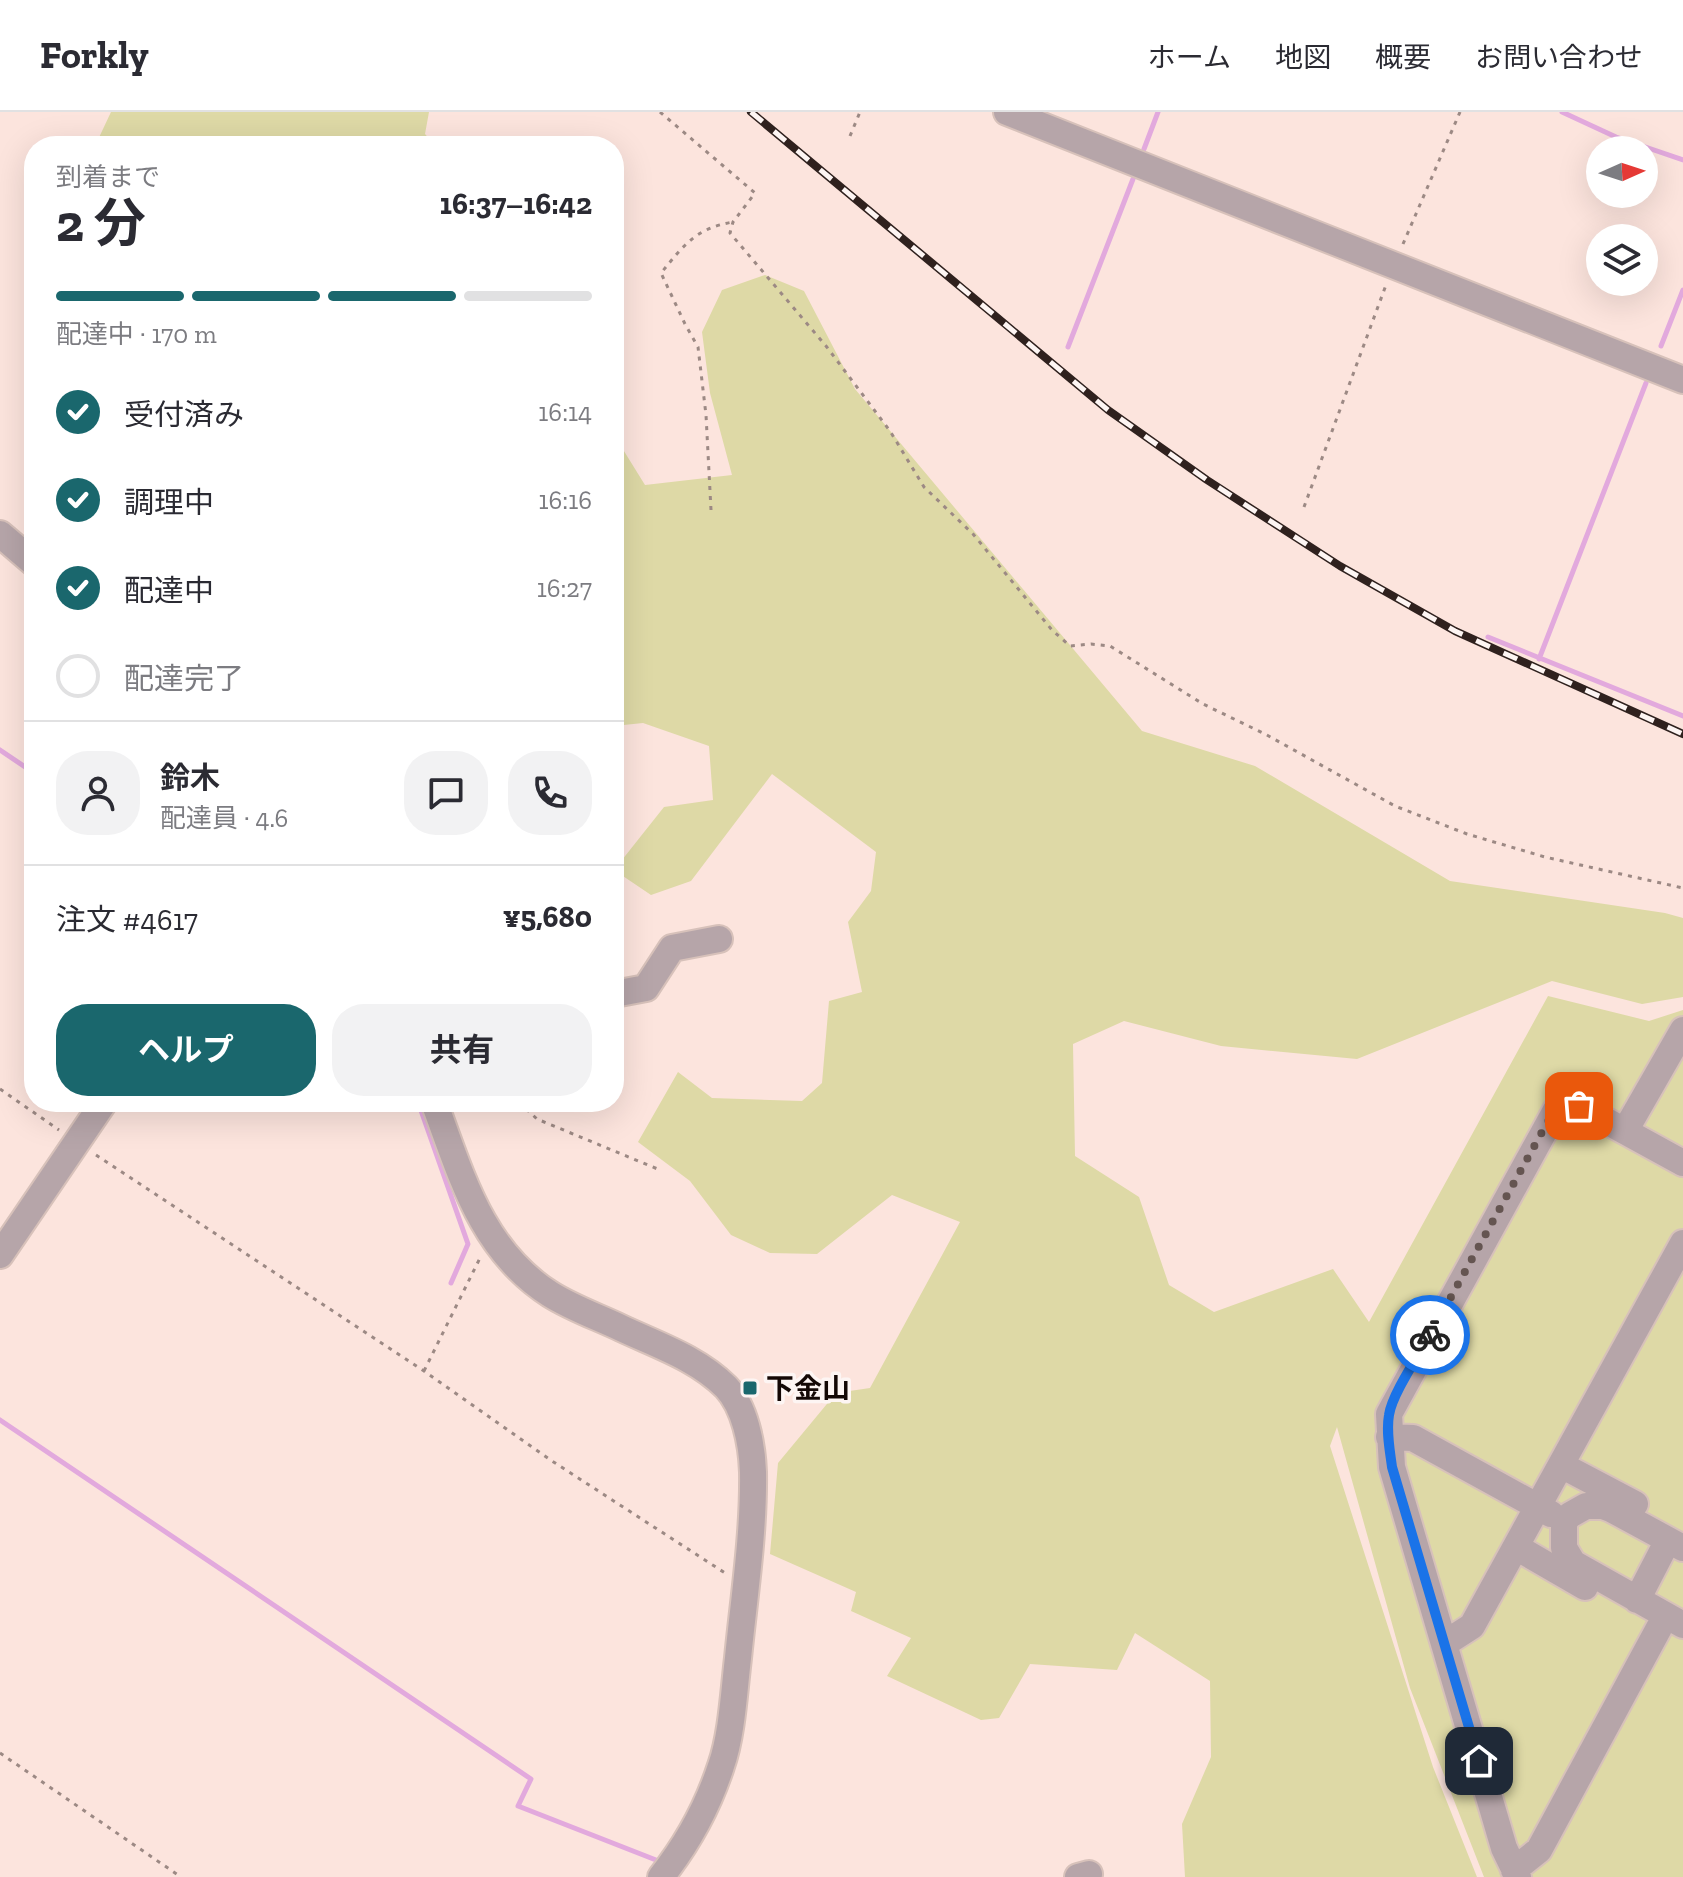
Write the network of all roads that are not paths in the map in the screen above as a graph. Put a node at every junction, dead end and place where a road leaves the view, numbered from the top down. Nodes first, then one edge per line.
1 (1007, 112) edge
2 (1683, 380) edge
3 (0, 534) edge
4 (24, 551) edge
5 (719, 939) dead end
6 (624, 992) edge
7 (1683, 1030) edge
8 (97, 1112) edge
9 (438, 1112) edge
10 (1625, 1131) junction
11 (1683, 1163) edge
12 (1683, 1243) edge
13 (0, 1255) edge
14 (1389, 1437) junction
15 (1561, 1465) junction
16 (1538, 1506) junction
17 (1564, 1521) junction
18 (1678, 1540) edge
19 (1516, 1547) junction
20 (1637, 1600) junction
21 (1671, 1627) edge
22 (1683, 1642) edge
23 (1444, 1644) junction
24 (1516, 1873) edge
25 (661, 1877) edge

1 - 2 street
3 - 4 street
5 - 6 street
7 - 10 street
8 - 13 street
9 - 25 street
10 - 11 street
10 - 14 street
12 - 15 street
14 - 16 street
14 - 23 street
15 - 16 street
15 - 18 street
16 - 17 street
16 - 19 street
17 - 18 street
17 - 20 street
18 - 20 street
19 - 21 street
19 - 23 street
20 - 21 street
21 - 22 street
21 - 24 street
23 - 24 street

